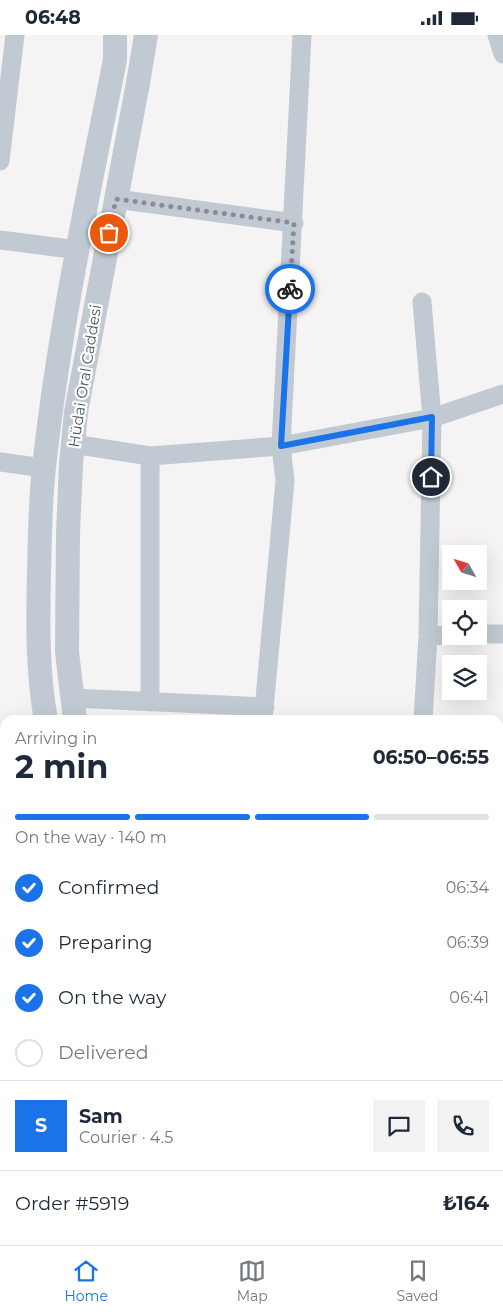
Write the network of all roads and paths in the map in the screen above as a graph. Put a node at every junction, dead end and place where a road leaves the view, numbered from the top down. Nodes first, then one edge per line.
1 (15, 35) edge
2 (115, 35) edge
3 (146, 35) edge
4 (302, 35) edge
5 (497, 35) edge
6 (503, 54) edge
7 (1, 153) edge
8 (116, 199) junction
9 (294, 223) junction
10 (0, 240) edge
11 (78, 250) junction
12 (422, 302) dead end
13 (503, 394) edge
14 (432, 417) junction
15 (73, 444) junction
16 (281, 446) junction
17 (150, 456) junction
18 (0, 462) edge
19 (44, 468) junction
20 (487, 634) edge
21 (503, 634) edge
22 (442, 635) edge
23 (428, 636) junction
24 (150, 701) junction
25 (74, 709) edge
26 (264, 713) edge
27 (45, 715) edge
28 (422, 715) edge

1 - 7 street
2 - 11 street, Hüdai Oral Caddesi
3 - 8 street, Hüdai Oral Caddesi
4 - 9 street
5 - 6 street
8 - 9 street
8 - 15 street, Hüdai Oral Caddesi
9 - 16 street
10 - 11 street
11 - 19 street, Hüdai Oral Caddesi
12 - 14 street
13 - 14 street
14 - 16 street
14 - 23 street
15 - 17 street
15 - 25 street, Hüdai Oral Caddesi
16 - 17 street
16 - 26 street
17 - 24 street
18 - 19 street
19 - 27 street, Hüdai Oral Caddesi
20 - 21 street
22 - 23 street
23 - 28 street
24 - 25 street
24 - 26 street

